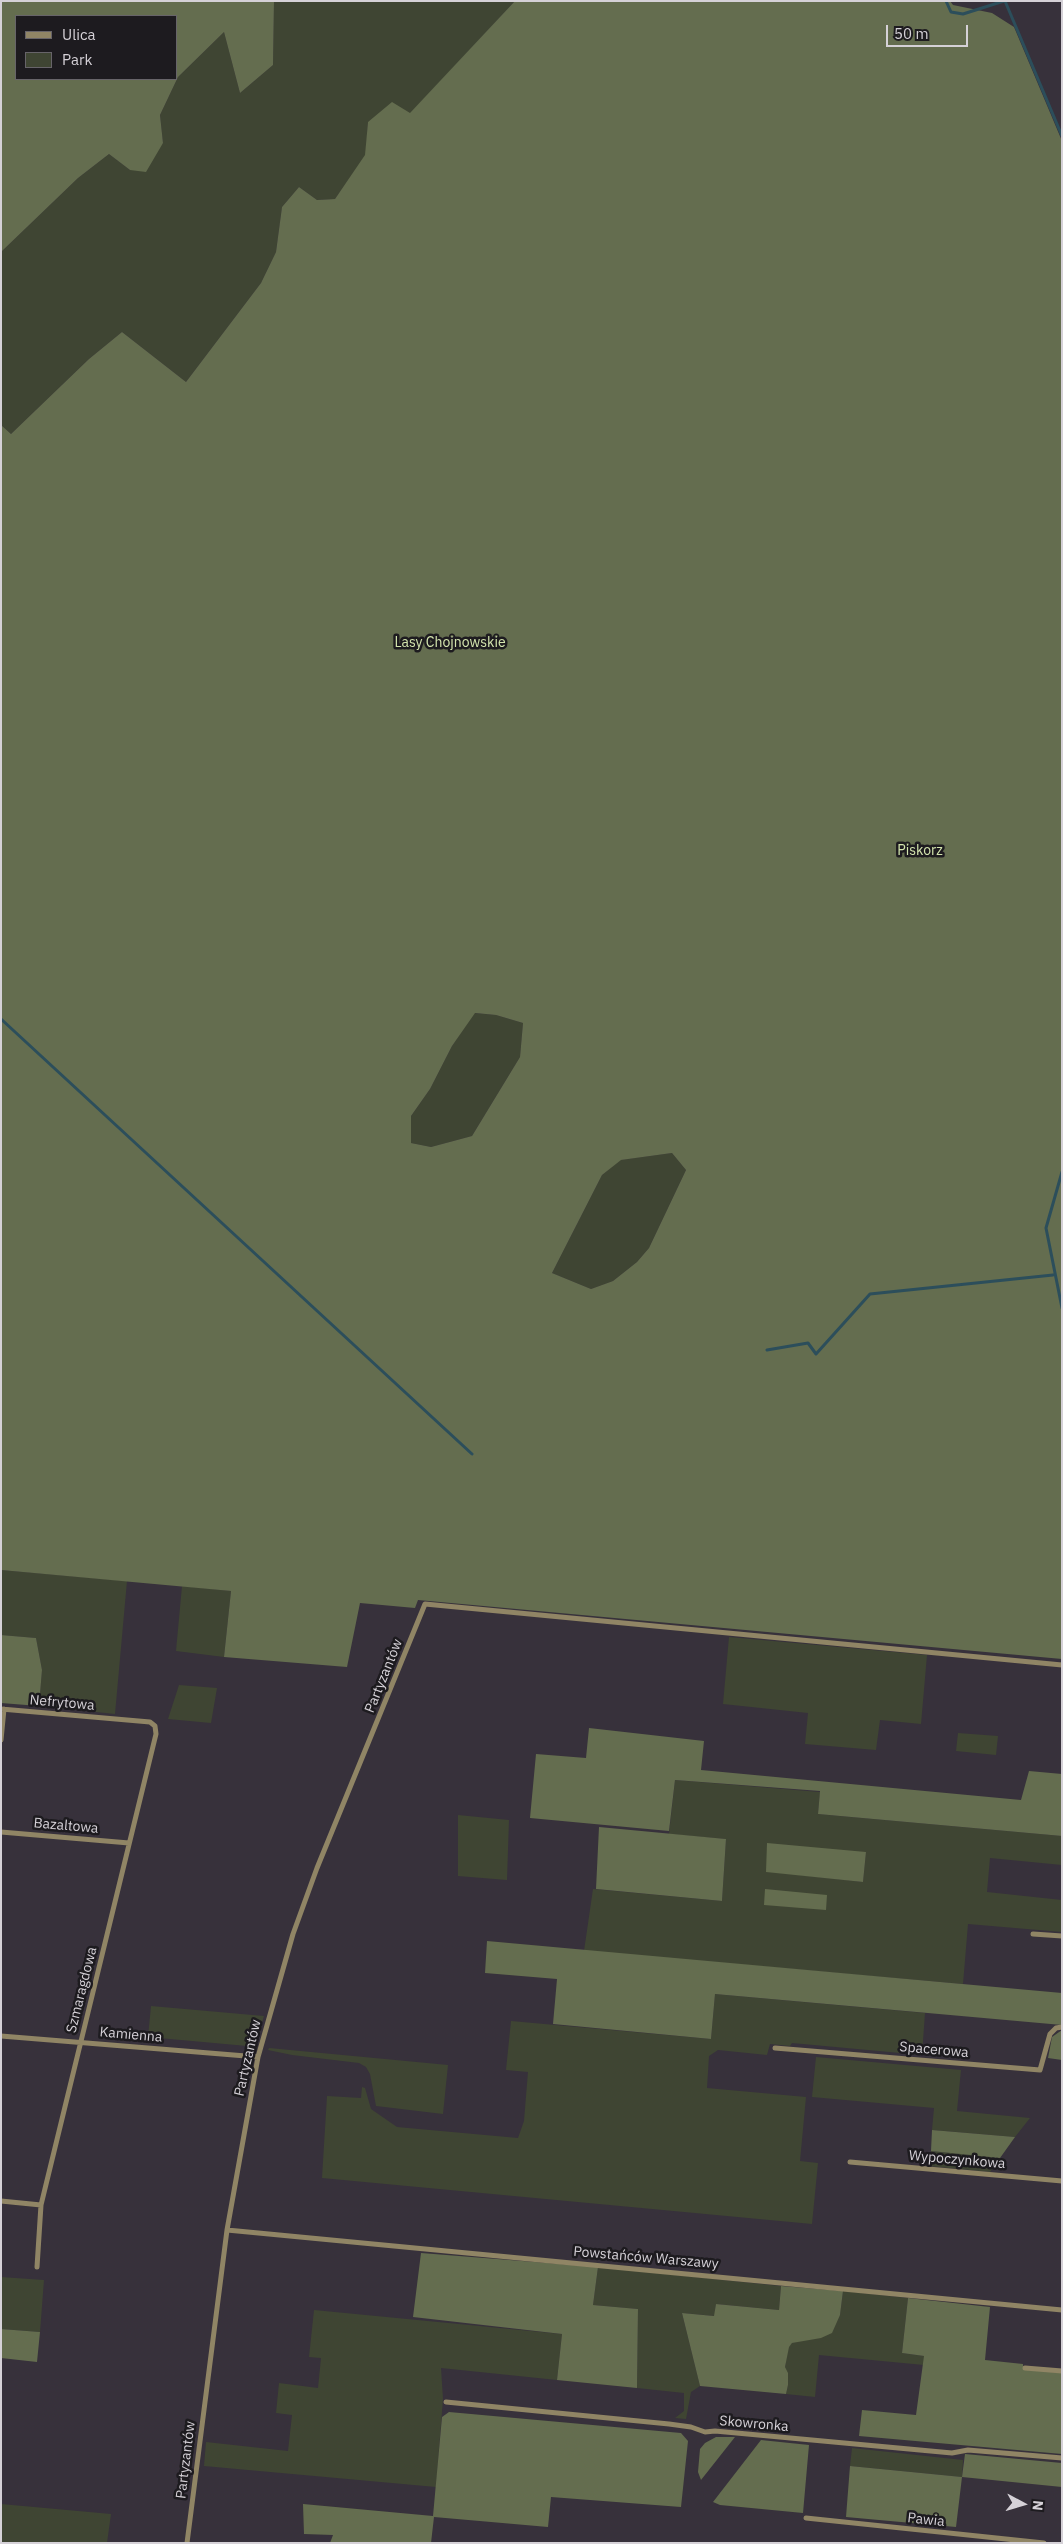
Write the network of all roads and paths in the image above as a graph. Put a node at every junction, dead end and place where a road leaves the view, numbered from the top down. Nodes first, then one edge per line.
1 (1062, 1665) edge
2 (3, 1709) edge
3 (150, 1722) joint
4 (1, 1740) edge
5 (1, 1832) edge
6 (129, 1843) junction
7 (1033, 1934) dead end
8 (1062, 1936) edge
9 (1062, 2026) edge
10 (1, 2036) edge
11 (80, 2042) junction
12 (775, 2048) dead end
13 (258, 2057) junction
14 (850, 2162) dead end
15 (1062, 2181) edge
16 (1, 2201) edge
17 (41, 2205) junction
18 (227, 2230) junction
19 (37, 2267) dead end
20 (1062, 2310) edge
21 (1025, 2368) dead end
22 (1062, 2371) edge
23 (446, 2402) dead end
24 (1062, 2458) edge
25 (806, 2518) dead end
26 (188, 2543) edge
27 (1044, 2543) edge

1 - 13 street, Partyzantów
2 - 3 street, Nefrytowa
2 - 4 street, Nefrytowa
3 - 6 street, Szmaragdowa
5 - 6 street, Bazaltowa
6 - 11 street, Szmaragdowa
7 - 8 street
9 - 12 street, Spacerowa
10 - 11 street, Kamienna
11 - 13 street, Kamienna
11 - 17 street, Szmaragdowa
13 - 18 street, Partyzantów
14 - 15 street, Wypoczynkowa
16 - 17 street
17 - 19 street, Szmaragdowa
18 - 20 street, Powstańców Warszawy
18 - 26 street, Partyzantów
21 - 22 street
23 - 24 street, Skowronka
25 - 27 street, Pawia

